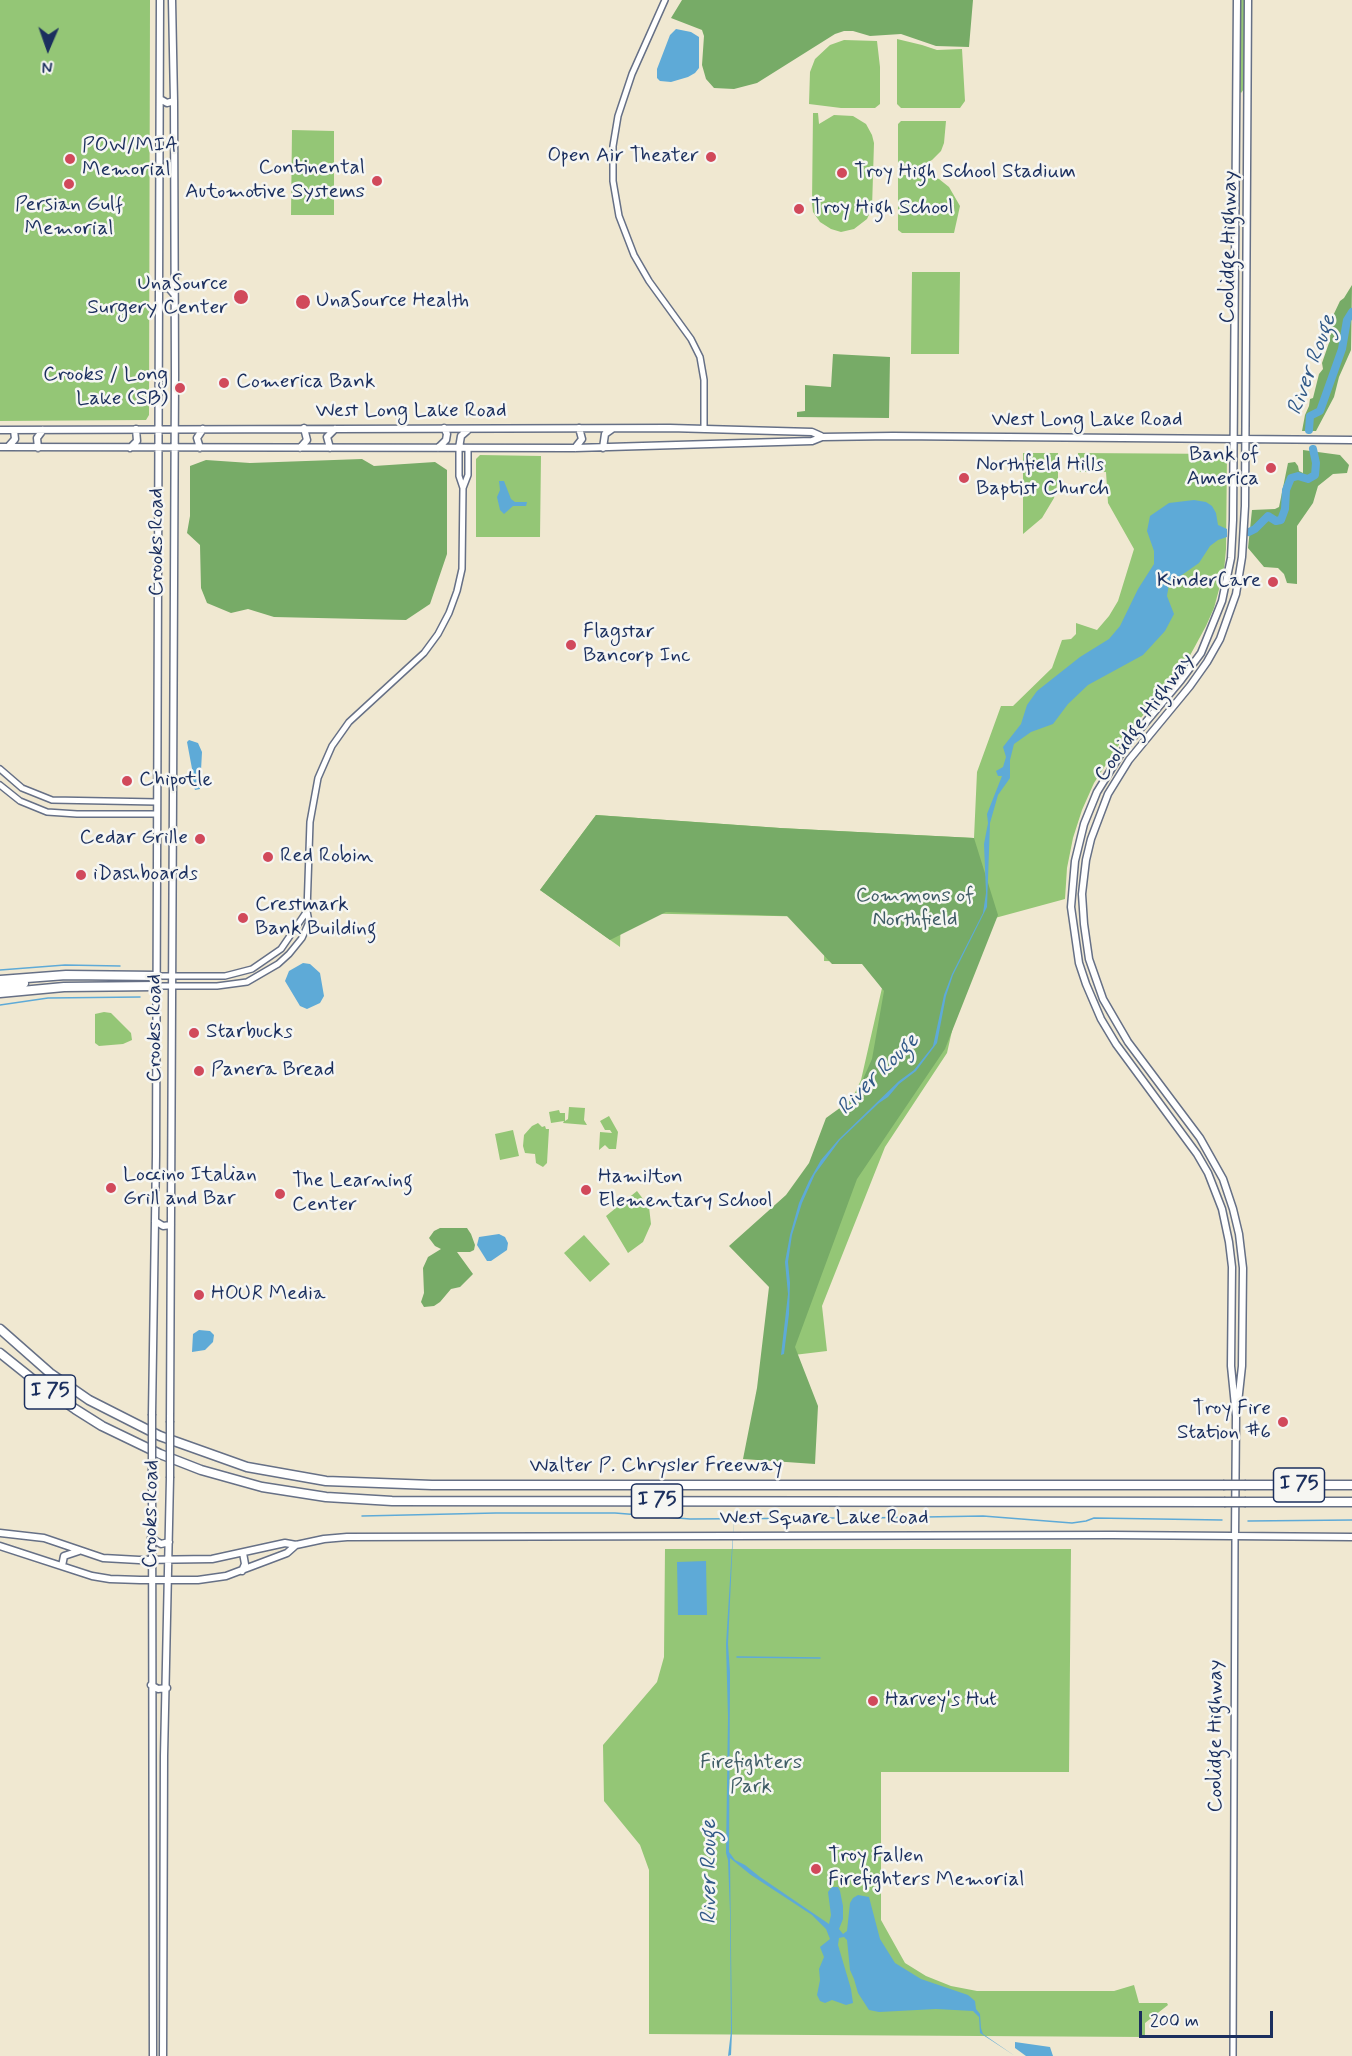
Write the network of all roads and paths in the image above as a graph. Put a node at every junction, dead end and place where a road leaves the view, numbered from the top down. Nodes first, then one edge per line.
1 (172, 0) edge
2 (665, 0) edge
3 (1237, 0) edge
4 (1248, 0) edge
5 (160, 3) edge
6 (172, 11) junction
7 (159, 99) junction
8 (174, 101) junction
9 (159, 126) junction
10 (174, 131) junction
11 (159, 217) junction
12 (174, 224) junction
13 (159, 289) junction
14 (174, 294) junction
15 (1234, 364) junction
16 (1245, 369) junction
17 (1234, 379) junction
18 (1245, 387) junction
19 (159, 402) junction
20 (175, 406) junction
21 (304, 428) junction
22 (335, 428) junction
23 (444, 428) junction
24 (470, 428) junction
25 (579, 428) junction
26 (612, 428) junction
27 (136, 429) junction
28 (159, 429) junction
29 (175, 429) junction
30 (203, 429) junction
31 (704, 429) junction
32 (0, 430) edge
33 (14, 430) junction
34 (43, 430) junction
35 (774, 431) junction
36 (822, 437) junction
37 (1233, 439) junction
38 (1245, 439) junction
39 (1352, 440) edge
40 (771, 442) junction
41 (4, 447) edge
42 (38, 448) junction
43 (129, 448) junction
44 (159, 448) junction
45 (175, 448) junction
46 (200, 448) junction
47 (299, 448) junction
48 (330, 448) junction
49 (459, 448) junction
50 (468, 448) junction
51 (575, 448) junction
52 (603, 448) junction
53 (438, 449) junction
54 (159, 472) junction
55 (175, 475) junction
56 (463, 488) junction
57 (1233, 505) junction
58 (1245, 508) junction
59 (1233, 520) junction
60 (1244, 524) junction
61 (158, 669) junction
62 (174, 674) junction
63 (158, 706) junction
64 (173, 710) junction
65 (0, 769) edge
66 (0, 785) edge
67 (95, 802) junction
68 (108, 802) junction
69 (157, 802) junction
70 (173, 811) junction
71 (91, 814) junction
72 (103, 814) junction
73 (157, 814) junction
74 (307, 911) junction
75 (157, 924) junction
76 (173, 928) junction
77 (291, 938) junction
78 (299, 943) junction
79 (66, 975) junction
80 (157, 976) junction
81 (172, 976) junction
82 (0, 980) edge
83 (156, 986) junction
84 (172, 986) junction
85 (0, 987) edge
86 (0, 995) edge
87 (156, 1129) junction
88 (172, 1133) junction
89 (156, 1156) junction
90 (171, 1161) junction
91 (155, 1221) junction
92 (171, 1225) junction
93 (155, 1259) junction
94 (171, 1263) junction
95 (0, 1329) edge
96 (0, 1353) edge
97 (1236, 1416) junction
98 (1352, 1485) edge
99 (1352, 1502) edge
100 (0, 1533) edge
101 (9, 1533) junction
102 (151, 1537) junction
103 (1235, 1537) junction
104 (1352, 1537) edge
105 (169, 1542) junction
106 (296, 1545) junction
107 (1, 1546) edge
108 (79, 1550) junction
109 (243, 1553) junction
110 (168, 1559) junction
111 (151, 1560) junction
112 (62, 1566) junction
113 (242, 1571) junction
114 (151, 1580) junction
115 (167, 1580) junction
116 (151, 1603) junction
117 (167, 1606) junction
118 (151, 1685) junction
119 (167, 1688) junction
120 (152, 1765) junction
121 (164, 1769) junction
122 (153, 1840) junction
123 (163, 1844) junction
124 (153, 1992) junction
125 (163, 1996) junction
126 (153, 2056) edge
127 (163, 2056) edge
128 (1233, 2056) edge

1 - 6 main road, Crooks Road
2 - 31 street
3 - 15 main road, Coolidge Highway
4 - 16 main road, Coolidge Highway
5 - 6 main road
5 - 7 main road, Crooks Road
6 - 8 main road, Crooks Road
7 - 8 main road
7 - 9 main road, Crooks Road
8 - 10 main road, Crooks Road
9 - 10 main road
9 - 11 main road, Crooks Road
10 - 12 main road, Crooks Road
11 - 12 main road
11 - 13 main road, Crooks Road
12 - 14 main road, Crooks Road
13 - 14 main road
13 - 19 main road, Crooks Road
14 - 20 main road, Crooks Road
15 - 16 main road
15 - 17 main road, Coolidge Highway
16 - 18 main road, Coolidge Highway
17 - 18 main road
17 - 37 main road, Coolidge Highway
18 - 38 main road, Coolidge Highway
19 - 20 main road
19 - 28 main road, Crooks Road
20 - 29 main road, Crooks Road
21 - 22 main road, West Long Lake Road
21 - 30 main road, West Long Lake Road
21 - 47 main road
22 - 23 main road, West Long Lake Road
22 - 48 main road
23 - 24 main road, West Long Lake Road
23 - 53 main road
24 - 25 main road, West Long Lake Road
24 - 49 main road
25 - 26 main road, West Long Lake Road
25 - 51 main road
26 - 31 main road, West Long Lake Road
26 - 52 main road
27 - 28 main road, West Long Lake Road
27 - 34 main road, West Long Lake Road
27 - 43 main road
28 - 29 main road, West Long Lake Road
28 - 44 main road, Crooks Road
29 - 30 main road, West Long Lake Road
29 - 45 main road, Crooks Road
30 - 46 main road
31 - 35 main road, West Long Lake Road
32 - 33 main road, West Long Lake Road
33 - 34 main road, West Long Lake Road
33 - 41 main road
34 - 42 main road
35 - 36 main road, West Long Lake Road
35 - 40 main road
36 - 37 main road, West Long Lake Road
36 - 40 main road, West Long Lake Road
37 - 38 main road, West Long Lake Road
37 - 57 main road, Coolidge Highway
38 - 39 main road, West Long Lake Road
38 - 58 main road, Coolidge Highway
40 - 52 main road, West Long Lake Road
41 - 42 main road, West Long Lake Road
42 - 43 main road, West Long Lake Road
43 - 44 main road, West Long Lake Road
44 - 45 main road, West Long Lake Road
44 - 54 main road, Crooks Road
45 - 46 main road, West Long Lake Road
45 - 55 main road, Crooks Road
46 - 47 main road, West Long Lake Road
47 - 48 main road, West Long Lake Road
48 - 53 main road, West Long Lake Road
49 - 50 main road, West Long Lake Road
49 - 53 main road, West Long Lake Road
49 - 56 street
50 - 51 main road, West Long Lake Road
50 - 56 street
51 - 52 main road, West Long Lake Road
54 - 55 main road
54 - 61 main road, Crooks Road
55 - 62 main road, Crooks Road
56 - 74 street
57 - 58 main road
57 - 59 main road, Coolidge Highway
58 - 60 main road, Coolidge Highway
59 - 60 main road
59 - 97 main road, Coolidge Highway
60 - 97 main road, Coolidge Highway
61 - 62 main road
61 - 63 main road, Crooks Road
62 - 64 main road, Crooks Road
63 - 64 main road
63 - 69 main road, Crooks Road
64 - 70 main road, Crooks Road
65 - 67 street
66 - 71 street
67 - 68 street
67 - 71 street
68 - 69 street
68 - 72 street
69 - 70 main road
69 - 73 main road, Crooks Road
70 - 76 main road, Crooks Road
71 - 72 street
72 - 73 street
73 - 75 main road, Crooks Road
74 - 77 street
74 - 78 street
75 - 76 main road
75 - 80 main road, Crooks Road
76 - 81 main road, Crooks Road
77 - 78 street
77 - 81 street
78 - 84 street
79 - 80 highway
79 - 82 highway
79 - 85 highway
80 - 81 street
80 - 83 main road, Crooks Road
81 - 84 main road, Crooks Road
83 - 84 street
83 - 86 highway
83 - 87 main road, Crooks Road
84 - 88 main road, Crooks Road
87 - 88 main road
87 - 89 main road, Crooks Road
88 - 90 main road, Crooks Road
89 - 90 main road
89 - 91 main road, Crooks Road
90 - 92 main road, Crooks Road
91 - 92 main road
91 - 93 main road, Crooks Road
92 - 94 main road, Crooks Road
93 - 94 main road
93 - 102 main road, Crooks Road, bridge
94 - 105 main road, Crooks Road, bridge
95 - 98 highway, Walter P. Chrysler Freeway / I 75, bridge
96 - 99 highway, Walter P. Chrysler Freeway / I 75, bridge
97 - 103 main road, Coolidge Highway
100 - 101 main road, West Square Lake Road
101 - 107 main road
101 - 108 main road, West Square Lake Road
102 - 105 main road
102 - 111 main road, Crooks Road
103 - 104 main road, West Square Lake Road
103 - 106 main road, West Square Lake Road
103 - 128 street, Coolidge Highway
105 - 110 main road, Crooks Road
106 - 109 main road, West Square Lake Road
106 - 113 main road, West Square Lake Road
107 - 112 main road, West Square Lake Road
108 - 111 main road, West Square Lake Road
108 - 112 main road
109 - 110 main road, West Square Lake Road
109 - 113 main road
110 - 111 main road, West Square Lake Road
110 - 115 main road, Crooks Road
111 - 114 main road, Crooks Road
112 - 114 main road, West Square Lake Road
113 - 115 main road, West Square Lake Road
114 - 115 main road, West Square Lake Road
114 - 116 main road, Crooks Road
115 - 117 main road, Crooks Road
116 - 117 main road
116 - 118 main road, Crooks Road
117 - 119 main road, Crooks Road
118 - 119 main road
118 - 120 main road, Crooks Road
119 - 121 main road, Crooks Road
120 - 121 main road
120 - 122 main road, Crooks Road
121 - 123 main road, Crooks Road
122 - 123 main road
122 - 124 main road, Crooks Road
123 - 125 main road, Crooks Road
124 - 125 main road
124 - 126 main road, Crooks Road
125 - 127 main road, Crooks Road

